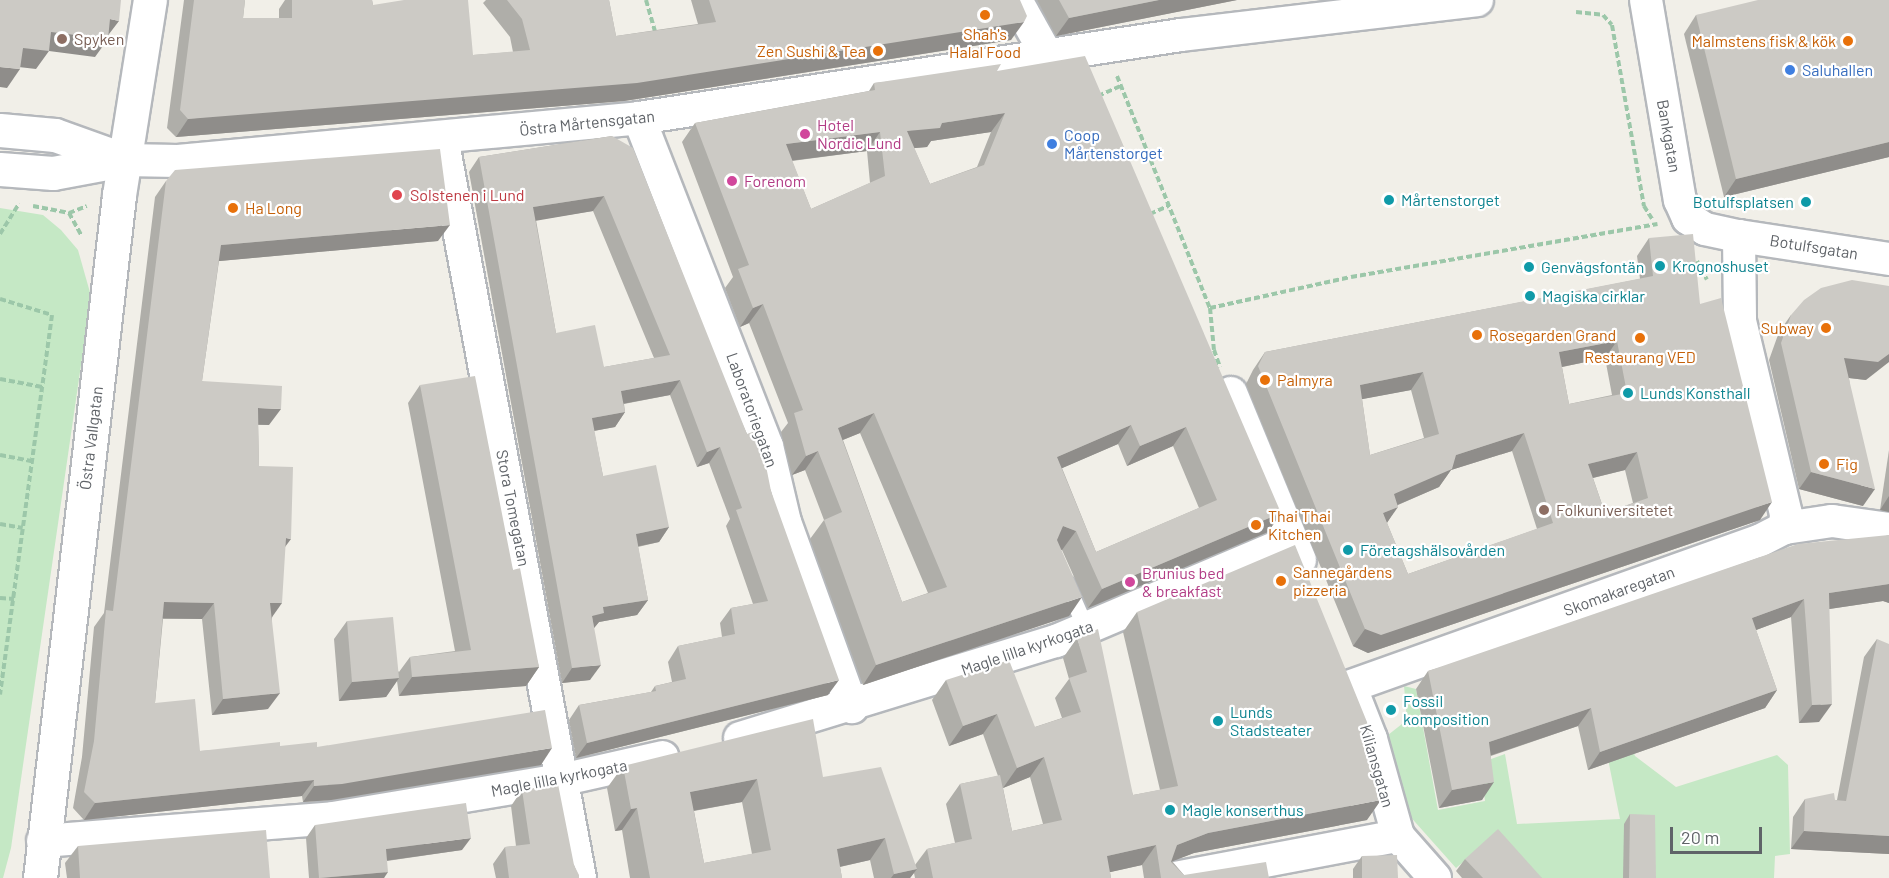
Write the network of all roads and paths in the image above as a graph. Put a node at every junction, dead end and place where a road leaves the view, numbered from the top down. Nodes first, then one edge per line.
1 (150, 0) edge
2 (646, 0) edge
3 (1016, 0) edge
4 (1477, 0) edge
5 (1655, 1) edge
6 (658, 42) edge
7 (1105, 46) junction
8 (1046, 54) junction
9 (1120, 86) junction
10 (1092, 98) edge
11 (639, 118) junction
12 (0, 130) edge
13 (442, 138) junction
14 (125, 160) junction
15 (0, 170) edge
16 (19, 203) dead end
17 (1168, 206) junction
18 (1142, 217) edge
19 (1688, 218) junction
20 (0, 234) edge
21 (1739, 236) junction
22 (1889, 259) edge
23 (0, 299) edge
24 (1210, 308) junction
25 (0, 379) edge
26 (42, 387) junction
27 (1230, 393) joint
28 (0, 455) edge
29 (32, 461) junction
30 (0, 524) edge
31 (23, 528) junction
32 (1785, 528) junction
33 (1889, 529) edge
34 (1293, 541) junction
35 (1058, 565) edge
36 (1309, 583) edge
37 (0, 598) edge
38 (14, 599) junction
39 (1086, 628) junction
40 (1338, 655) edge
41 (2, 668) edge
42 (1351, 687) junction
43 (0, 694) edge
44 (852, 707) junction
45 (565, 780) junction
46 (1398, 836) junction
47 (58, 840) junction
48 (40, 878) edge
49 (580, 878) edge
50 (1175, 878) edge
51 (1435, 878) edge

1 - 14 street, Östra Vallgatan
2 - 6 path
3 - 8 street
4 - 7 street
5 - 19 street, Bankgatan
7 - 8 street
7 - 9 path
8 - 11 street, Östra Mårtensgatan
9 - 10 path
9 - 17 path
11 - 13 street, Östra Mårtensgatan
11 - 44 street, Laboratoriegatan
12 - 14 street
13 - 14 street, Östra Mårtensgatan
13 - 45 street, Stora Tomegatan
14 - 15 street
14 - 47 street, Östra Vallgatan
16 - 20 path
17 - 18 path
17 - 24 path
19 - 21 street
19 - 24 path
21 - 22 street, Botulfsgatan
21 - 32 street
23 - 26 path
24 - 27 path
25 - 26 path
26 - 29 path
27 - 34 street
28 - 29 path
29 - 31 path
30 - 31 path
31 - 38 path
32 - 33 street, Skomakaregatan
32 - 42 street, Skomakaregatan
34 - 36 street
34 - 39 street, Magle lilla kyrkogata
35 - 39 lane
37 - 38 path
38 - 41 path
39 - 44 street, Magle lilla kyrkogata
40 - 42 street, Kiliansgatan
41 - 43 path
42 - 46 street, Kiliansgatan
44 - 45 street, Magle lilla kyrkogata
45 - 47 street, Magle lilla kyrkogata
45 - 49 street, Stora Tomegatan
46 - 50 street
46 - 51 street, Kiliansgatan
47 - 48 street, Östra Vallgatan

